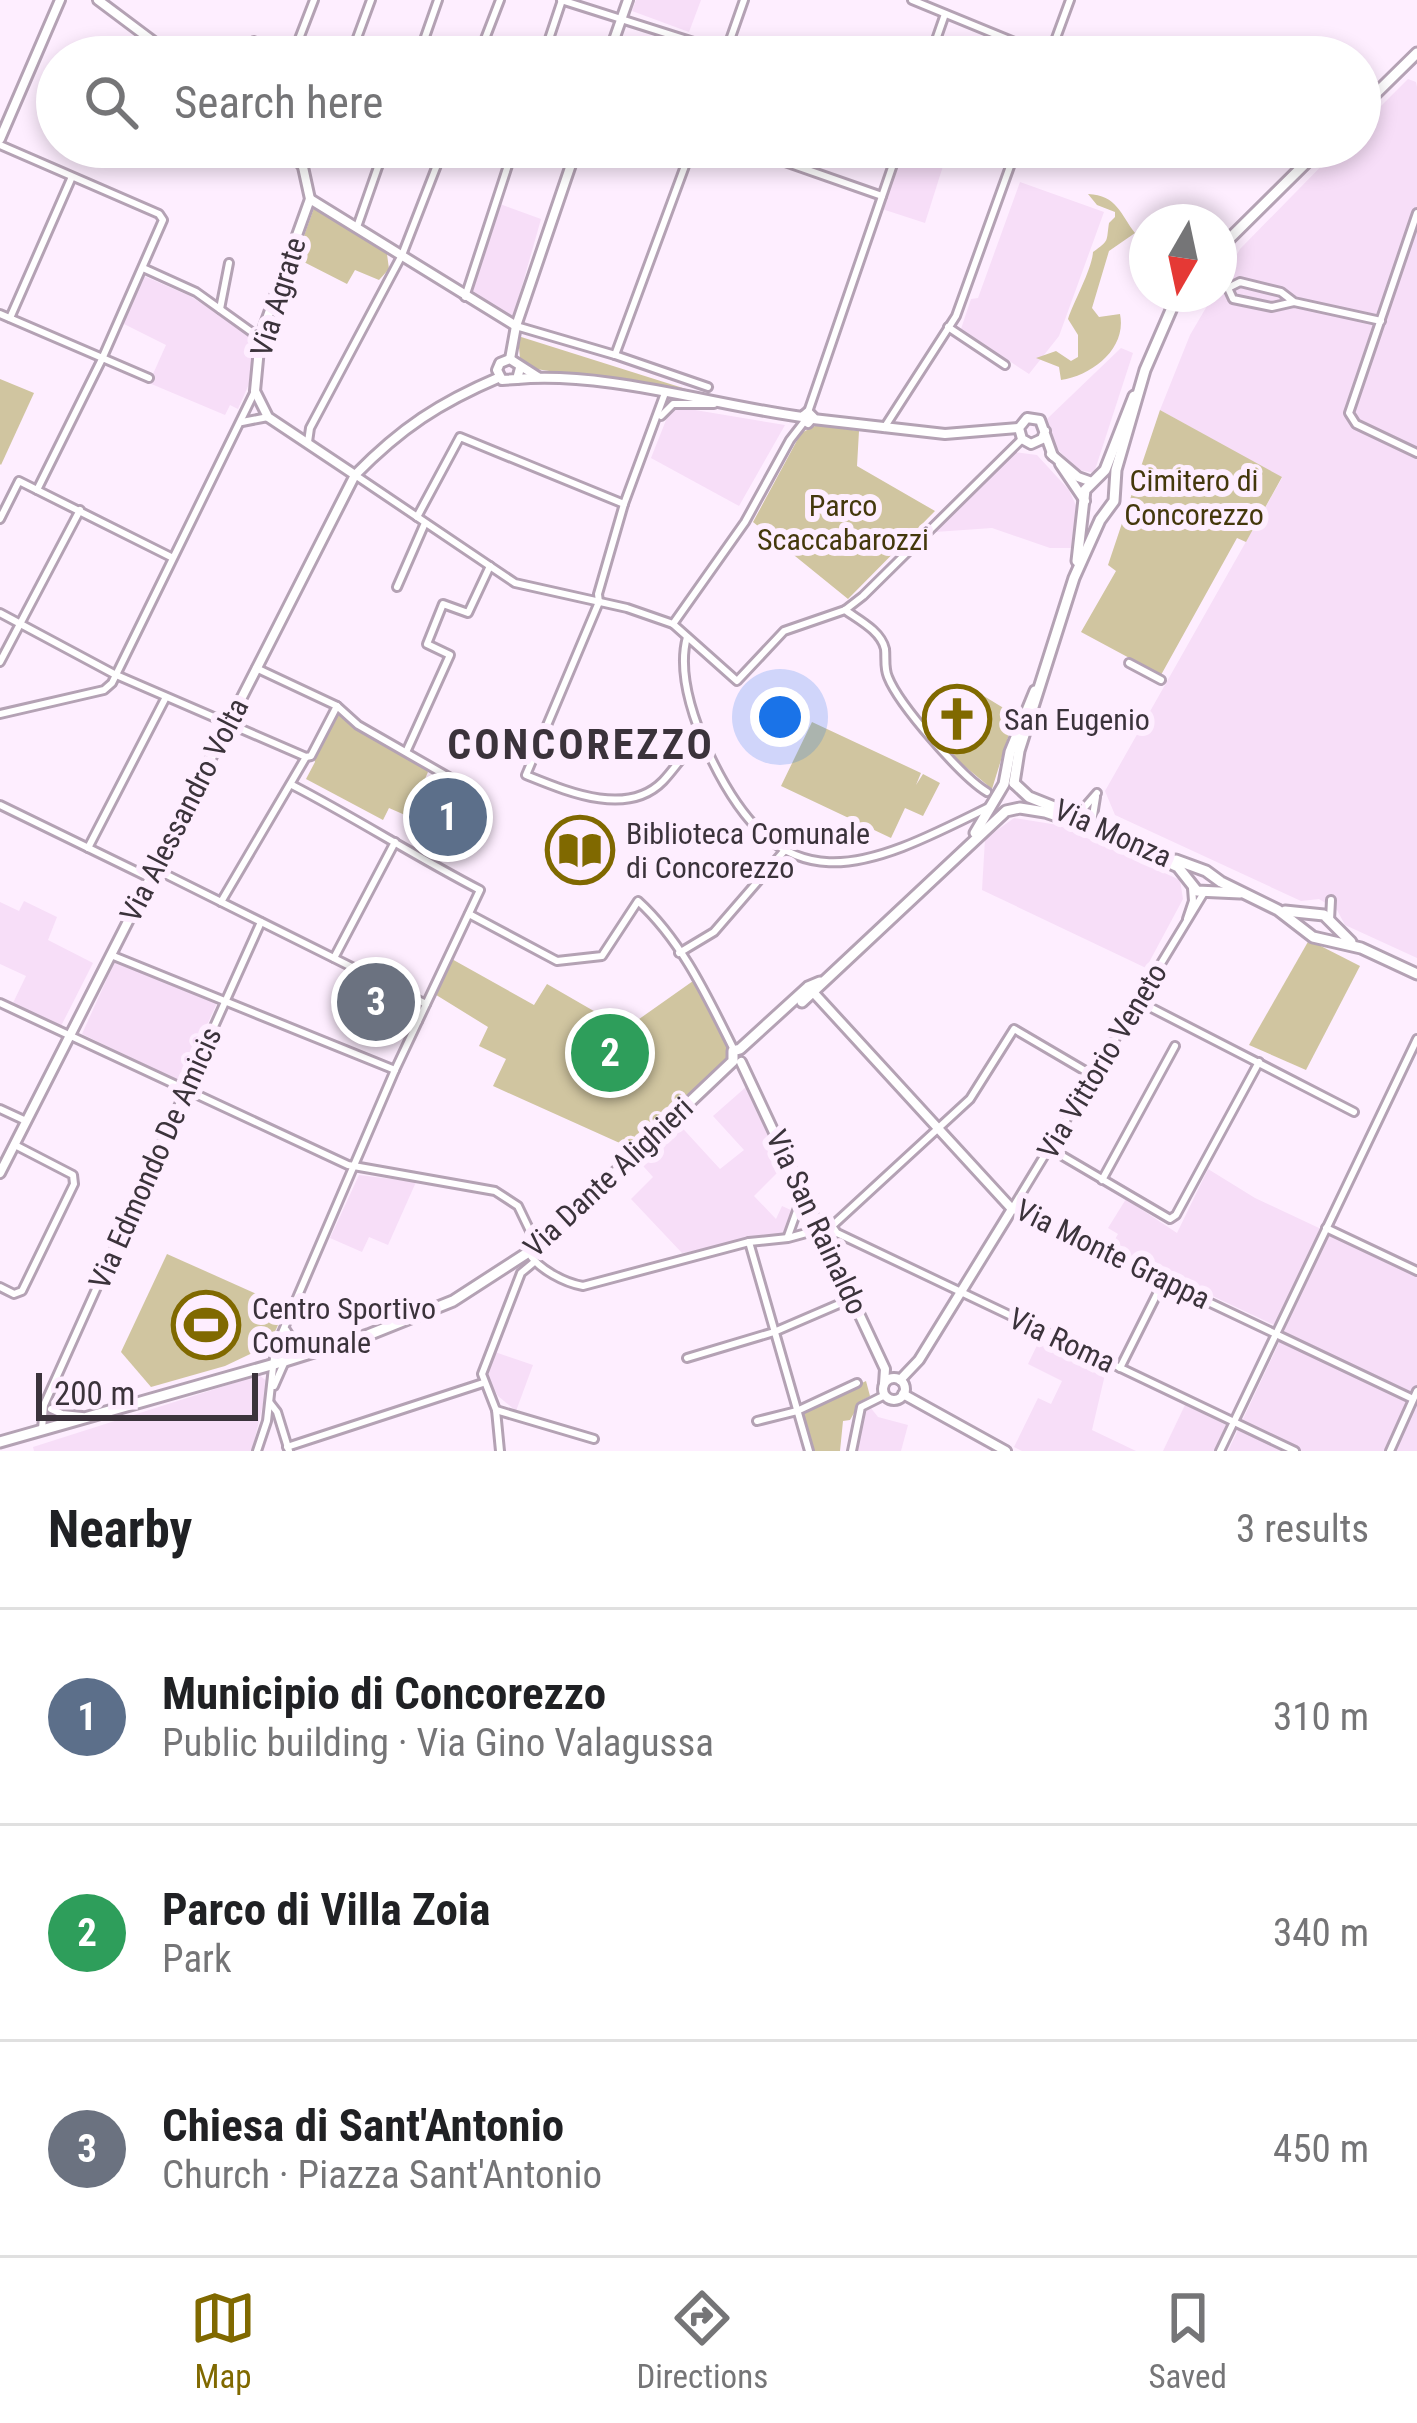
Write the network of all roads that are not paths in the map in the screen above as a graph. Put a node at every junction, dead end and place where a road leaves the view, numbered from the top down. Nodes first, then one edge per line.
1 (60, 0) edge
2 (98, 0) edge
3 (314, 0) edge
4 (371, 0) edge
5 (438, 0) edge
6 (500, 0) edge
7 (561, 0) edge
8 (628, 0) edge
9 (744, 0) edge
10 (912, 0) edge
11 (1070, 0) edge
12 (945, 14) junction
13 (620, 21) junction
14 (45, 36) edge
15 (145, 36) edge
16 (300, 36) edge
17 (358, 36) edge
18 (425, 36) edge
19 (486, 36) edge
20 (550, 36) edge
21 (615, 36) edge
22 (666, 36) edge
23 (732, 36) edge
24 (937, 36) edge
25 (999, 36) edge
26 (1057, 36) edge
27 (1417, 52) edge
28 (36, 57) edge
29 (1381, 88) edge
30 (0, 142) edge
31 (36, 160) edge
32 (52, 168) edge
33 (303, 168) edge
34 (378, 168) edge
35 (436, 168) edge
36 (507, 168) edge
37 (570, 168) edge
38 (684, 168) edge
39 (802, 168) edge
40 (892, 168) edge
41 (1007, 168) edge
42 (1301, 168) edge
43 (72, 178) junction
44 (883, 196) junction
45 (310, 199) junction
46 (1417, 213) edge
47 (357, 227) junction
48 (1237, 231) edge
49 (402, 255) junction
50 (229, 263) dead end
51 (143, 268) junction
52 (465, 297) junction
53 (1294, 302) junction
54 (220, 309) junction
55 (1170, 312) edge
56 (0, 314) edge
57 (10, 318) junction
58 (1381, 321) junction
59 (516, 326) junction
60 (949, 327) junction
61 (260, 338) junction
62 (615, 355) junction
63 (102, 358) junction
64 (509, 359) junction
65 (1005, 365) dead end
66 (1145, 370) junction
67 (519, 374) junction
68 (500, 377) junction
69 (149, 378) dead end
70 (709, 388) dead end
71 (255, 391) junction
72 (666, 392) junction
73 (717, 404) junction
74 (268, 417) junction
75 (807, 418) junction
76 (238, 423) junction
77 (656, 424) junction
78 (310, 428) junction
79 (884, 428) junction
80 (1019, 428) junction
81 (1045, 431) junction
82 (290, 432) junction
83 (1022, 439) junction
84 (308, 444) junction
85 (1035, 444) junction
86 (1417, 453) edge
87 (1054, 457) junction
88 (356, 475) junction
89 (1095, 481) junction
90 (37, 490) junction
91 (1086, 501) junction
92 (1113, 501) junction
93 (624, 504) junction
94 (80, 510) junction
95 (417, 517) junction
96 (0, 519) edge
97 (425, 523) junction
98 (171, 557) junction
99 (490, 566) junction
100 (1074, 578) junction
101 (397, 587) dead end
102 (599, 602) junction
103 (845, 610) junction
104 (0, 613) edge
105 (20, 623) junction
106 (673, 624) junction
107 (687, 637) junction
108 (0, 662) edge
109 (1129, 663) dead end
110 (256, 668) junction
111 (114, 674) junction
112 (1161, 680) dead end
113 (166, 695) junction
114 (337, 706) junction
115 (0, 714) edge
116 (229, 721) junction
117 (702, 738) junction
118 (407, 750) junction
119 (306, 757) junction
120 (454, 780) dead end
121 (1009, 784) junction
122 (292, 785) junction
123 (1024, 793) junction
124 (992, 799) junction
125 (0, 805) edge
126 (1020, 808) junction
127 (1061, 809) junction
128 (1006, 811) junction
129 (1092, 822) junction
130 (395, 842) junction
131 (969, 843) junction
132 (88, 848) junction
133 (784, 850) junction
134 (1207, 873) junction
135 (152, 874) junction
136 (1191, 884) junction
137 (1206, 891) junction
138 (1240, 893) junction
139 (221, 902) junction
140 (1278, 910) junction
141 (469, 914) junction
142 (1315, 915) junction
143 (1186, 921) junction
144 (261, 922) junction
145 (1331, 923) junction
146 (1308, 931) junction
147 (1321, 939) junction
148 (1361, 948) junction
149 (679, 953) junction
150 (111, 956) junction
151 (334, 958) junction
152 (1417, 974) edge
153 (820, 982) junction
154 (813, 992) junction
155 (1138, 1001) junction
156 (224, 1002) junction
157 (0, 1003) edge
158 (426, 1004) junction
159 (379, 1016) dead end
160 (418, 1021) junction
161 (70, 1036) junction
162 (1417, 1039) edge
163 (1175, 1046) dead end
164 (739, 1055) junction
165 (1258, 1063) junction
166 (395, 1070) junction
167 (1094, 1076) junction
168 (185, 1089) junction
169 (0, 1109) edge
170 (1354, 1112) dead end
171 (26, 1121) junction
172 (939, 1127) junction
173 (14, 1145) junction
174 (1049, 1148) junction
175 (355, 1167) junction
176 (0, 1173) edge
177 (1102, 1180) junction
178 (803, 1194) junction
179 (1012, 1209) junction
180 (832, 1226) junction
181 (1326, 1228) junction
182 (820, 1230) junction
183 (531, 1233) dead end
184 (788, 1238) junction
185 (749, 1242) junction
186 (533, 1258) junction
187 (1417, 1271) edge
188 (1164, 1280) junction
189 (0, 1287) edge
190 (962, 1293) junction
191 (853, 1298) junction
192 (285, 1327) junction
193 (775, 1332) junction
194 (1276, 1334) junction
195 (316, 1351) junction
196 (687, 1358) dead end
197 (285, 1361) junction
198 (271, 1365) junction
199 (1120, 1367) junction
200 (900, 1380) junction
201 (483, 1383) junction
202 (857, 1383) dead end
203 (272, 1390) junction
204 (884, 1390) junction
205 (903, 1394) junction
206 (1415, 1395) edge
207 (50, 1396) junction
208 (270, 1403) junction
209 (51, 1409) junction
210 (496, 1410) junction
211 (797, 1411) junction
212 (98, 1416) junction
213 (757, 1421) dead end
214 (1234, 1421) junction
215 (47, 1431) junction
216 (594, 1439) dead end
217 (0, 1442) edge
218 (288, 1449) edge
219 (257, 1451) edge
220 (500, 1451) edge
221 (809, 1451) edge
222 (852, 1451) edge
223 (1006, 1451) edge
224 (1220, 1451) edge
225 (1295, 1451) edge
226 (1390, 1451) edge

1 - 14 street
2 - 15 street
3 - 16 street
4 - 17 street
5 - 18 street
6 - 19 street
7 - 13 street
7 - 20 street
8 - 13 street
9 - 23 street
10 - 12 street
11 - 26 street
12 - 24 street
12 - 25 street
13 - 21 street
13 - 22 street
27 - 29 main road
28 - 30 street
30 - 31 street
32 - 43 street
33 - 45 street, Via Agrate
34 - 47 street
35 - 49 street
36 - 52 street
37 - 59 street
38 - 62 street
39 - 44 street
40 - 44 street
41 - 60 street
42 - 48 main road
43 - 51 street
43 - 57 street
44 - 75 street
45 - 47 street
45 - 61 street, Via Agrate
46 - 58 street
47 - 49 street
49 - 52 street
49 - 78 street
50 - 54 street
51 - 54 street
51 - 63 street
52 - 59 street
53 - 53 street
53 - 58 street
54 - 61 street
55 - 66 main road
56 - 57 street
57 - 63 street
58 - 86 street
59 - 62 street
59 - 64 street
60 - 65 street
60 - 79 street
61 - 71 street, Via Agrate
62 - 70 street
63 - 69 street
63 - 90 street
64 - 67 street
64 - 68 street
66 - 89 main road
66 - 92 main road
67 - 68 street
67 - 72 street
68 - 88 street, Via Alessandro Volta
71 - 74 street, Via Agrate
71 - 76 street
72 - 73 street
72 - 77 street
73 - 75 street
73 - 77 street
74 - 76 street
74 - 82 street, Via Agrate
75 - 79 street
75 - 106 street
76 - 98 street
77 - 93 street
78 - 82 street
78 - 84 street
79 - 80 street
80 - 81 street
80 - 83 street
81 - 85 street
81 - 87 street
82 - 84 street, Via Agrate
83 - 85 street
83 - 103 street
84 - 88 street, Via Agrate
85 - 87 street
87 - 89 street
87 - 91 street
88 - 95 street
88 - 110 street, Via Alessandro Volta
89 - 91 main road
89 - 92 main road
90 - 94 street
90 - 96 street
91 - 92 main road
91 - 100 main road
92 - 100 main road
93 - 95 street
93 - 102 street
94 - 98 street
94 - 105 street
95 - 97 street
97 - 99 street
97 - 101 street
98 - 111 street
99 - 102 street
99 - 118 street
100 - 121 main road, Via Dante Alighieri
102 - 106 street
102 - 117 street
103 - 107 street
103 - 124 street
104 - 105 street
105 - 108 street
105 - 111 street
106 - 107 street
107 - 117 street
109 - 112 street
110 - 114 street
110 - 116 street, Via Alessandro Volta
111 - 113 street
111 - 115 street
113 - 116 street
113 - 132 street
114 - 118 street
114 - 119 street
116 - 119 street
116 - 135 street, Via Alessandro Volta
117 - 133 street
118 - 120 street
119 - 122 street
121 - 123 main road
121 - 124 main road, Via Dante Alighieri
122 - 130 street
122 - 139 street
123 - 126 main road
123 - 127 main road, Via Monza
124 - 128 main road
124 - 131 main road, Via Dante Alighieri
124 - 133 street
125 - 132 street
126 - 128 main road
126 - 136 main road, Via Monza
127 - 129 main road, Via Monza
127 - 129 street
128 - 131 main road, Via Dante Alighieri
129 - 134 main road, Via Monza
130 - 141 street
130 - 151 street
131 - 153 main road, Via Dante Alighieri
132 - 135 street
133 - 149 street
134 - 136 main road
134 - 137 main road
134 - 138 main road, Via Monza
135 - 139 street
135 - 150 street, Via Alessandro Volta
136 - 137 main road, Via Monza
136 - 143 street, Via Vittorio Veneto
137 - 138 main road, Via Monza
137 - 143 street, Via Vittorio Veneto
138 - 140 main road, Via Monza
139 - 144 street
140 - 142 main road, Via Monza
140 - 146 main road, Via Monza
141 - 149 street
141 - 158 street
142 - 145 main road
142 - 146 main road
143 - 155 street, Via Vittorio Veneto
144 - 151 street
144 - 156 street, Via Edmondo De Amicis
145 - 147 main road
145 - 148 main road
146 - 147 main road
147 - 148 main road
148 - 152 main road
149 - 164 street
150 - 156 street
150 - 161 street, Via Alessandro Volta
151 - 158 street
153 - 154 main road, Via Dante Alighieri
153 - 164 main road, Via Dante Alighieri
154 - 164 main road, Via Dante Alighieri
154 - 172 street, Via Monte Grappa
155 - 165 street
155 - 167 street, Via Vittorio Veneto
156 - 166 street
156 - 168 street, Via Edmondo De Amicis
157 - 161 street
158 - 160 street
159 - 160 street
160 - 166 street
161 - 168 street
161 - 171 street, Via Alessandro Volta
162 - 181 street
163 - 177 street
164 - 178 street, Via San Rainaldo
164 - 186 main road, Via Dante Alighieri
165 - 170 street
165 - 177 street
166 - 175 street
167 - 172 street
167 - 174 street, Via Vittorio Veneto
168 - 175 street
168 - 207 street, Via Edmondo De Amicis
169 - 171 street
171 - 173 street, Via Alessandro Volta
172 - 179 street, Via Monte Grappa
172 - 180 street
173 - 176 street, Via Alessandro Volta
173 - 189 street
174 - 177 street
174 - 179 street, Via Vittorio Veneto
175 - 183 street
175 - 192 street
178 - 182 street, Via San Rainaldo
178 - 184 street
179 - 188 street, Via Monte Grappa
179 - 190 street, Via Vittorio Veneto
180 - 182 street
180 - 190 street, Via Roma
181 - 187 street
181 - 194 street
182 - 184 street
182 - 191 street, Via San Rainaldo
184 - 185 street
185 - 186 street
185 - 193 street
186 - 195 main road, Via Dante Alighieri
186 - 201 street
188 - 194 street, Via Monte Grappa
188 - 199 street
190 - 199 street, Via Roma
190 - 200 street, Via Vittorio Veneto
191 - 193 street
191 - 204 street, Via San Rainaldo
192 - 195 street
192 - 197 street
192 - 198 street
193 - 196 street
193 - 211 street
194 - 206 street, Via Monte Grappa
194 - 214 street
195 - 197 main road, Via Dante Alighieri
197 - 198 main road, Via Dante Alighieri
197 - 203 street
198 - 203 street
198 - 212 main road, Via Dante Alighieri
199 - 214 street, Via Roma
200 - 204 street
200 - 205 street
201 - 210 street
201 - 218 street
202 - 211 street
203 - 208 street
204 - 205 street
204 - 222 street
205 - 223 street
206 - 226 street
207 - 209 street, Via Edmondo De Amicis
207 - 215 street, Via Edmondo De Amicis
208 - 218 street
208 - 219 street
209 - 212 street
209 - 215 street, Via Edmondo De Amicis
210 - 216 street
210 - 220 street
211 - 213 street
211 - 221 street
212 - 215 main road, Via Dante Alighieri
214 - 224 street
214 - 225 street, Via Roma
215 - 217 main road, Via Dante Alighieri

